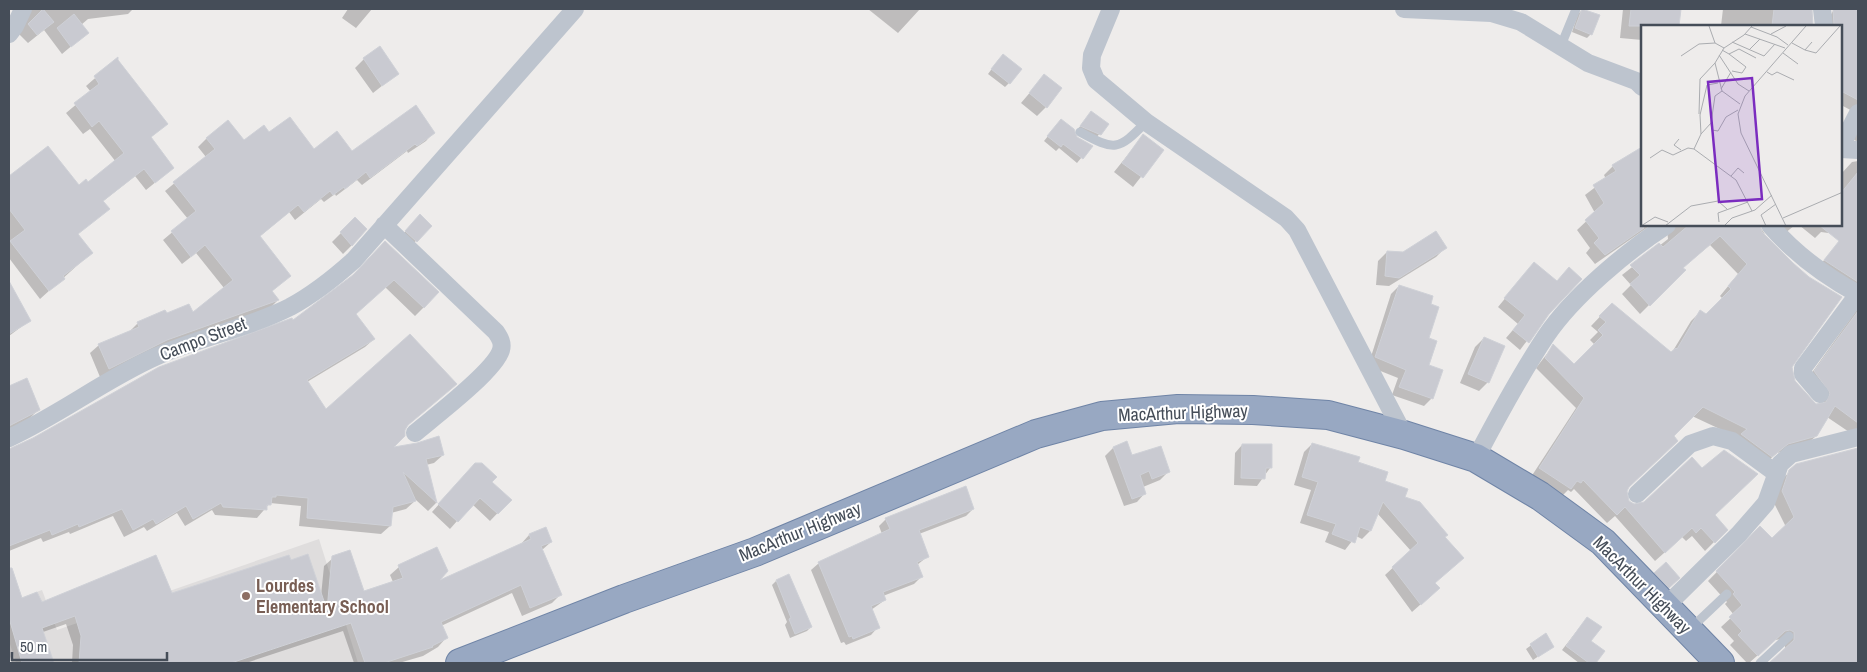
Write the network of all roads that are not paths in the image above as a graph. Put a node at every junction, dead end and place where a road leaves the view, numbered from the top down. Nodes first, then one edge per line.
1 (23, 9) edge
2 (575, 9) edge
3 (1111, 9) edge
4 (1404, 9) edge
5 (1576, 9) edge
6 (1822, 9) edge
7 (1824, 25) edge
8 (9, 34) edge
9 (1560, 48) junction
10 (1641, 86) edge
11 (1858, 113) edge
12 (1146, 122) junction
13 (1080, 132) dead end
14 (1842, 146) edge
15 (1842, 148) edge
16 (1858, 150) edge
17 (384, 225) junction
18 (1666, 226) edge
19 (1771, 226) edge
20 (1858, 294) edge
21 (1820, 394) dead end
22 (415, 433) dead end
23 (1404, 435) junction
24 (1858, 437) edge
25 (9, 438) edge
26 (1476, 458) junction
27 (1777, 474) junction
28 (1637, 494) dead end
29 (1727, 594) dead end
30 (1665, 607) junction
31 (1688, 631) junction
32 (1789, 636) dead end
33 (460, 663) edge
34 (1720, 663) edge
35 (1760, 663) edge

1 - 8 street
2 - 17 street, Campo Street
3 - 12 street
4 - 9 street
5 - 9 lane
6 - 7 street
9 - 10 street
11 - 14 street
12 - 13 lane
12 - 23 street
15 - 16 street
17 - 22 street
17 - 25 street, Campo Street
18 - 26 street
19 - 20 street
20 - 21 street
23 - 26 highway, MacArthur Highway
23 - 33 highway, MacArthur Highway
24 - 27 street
26 - 30 highway, MacArthur Highway
27 - 28 street
27 - 30 street
29 - 31 lane
30 - 31 highway, MacArthur Highway
31 - 34 highway, MacArthur Highway
32 - 35 lane

